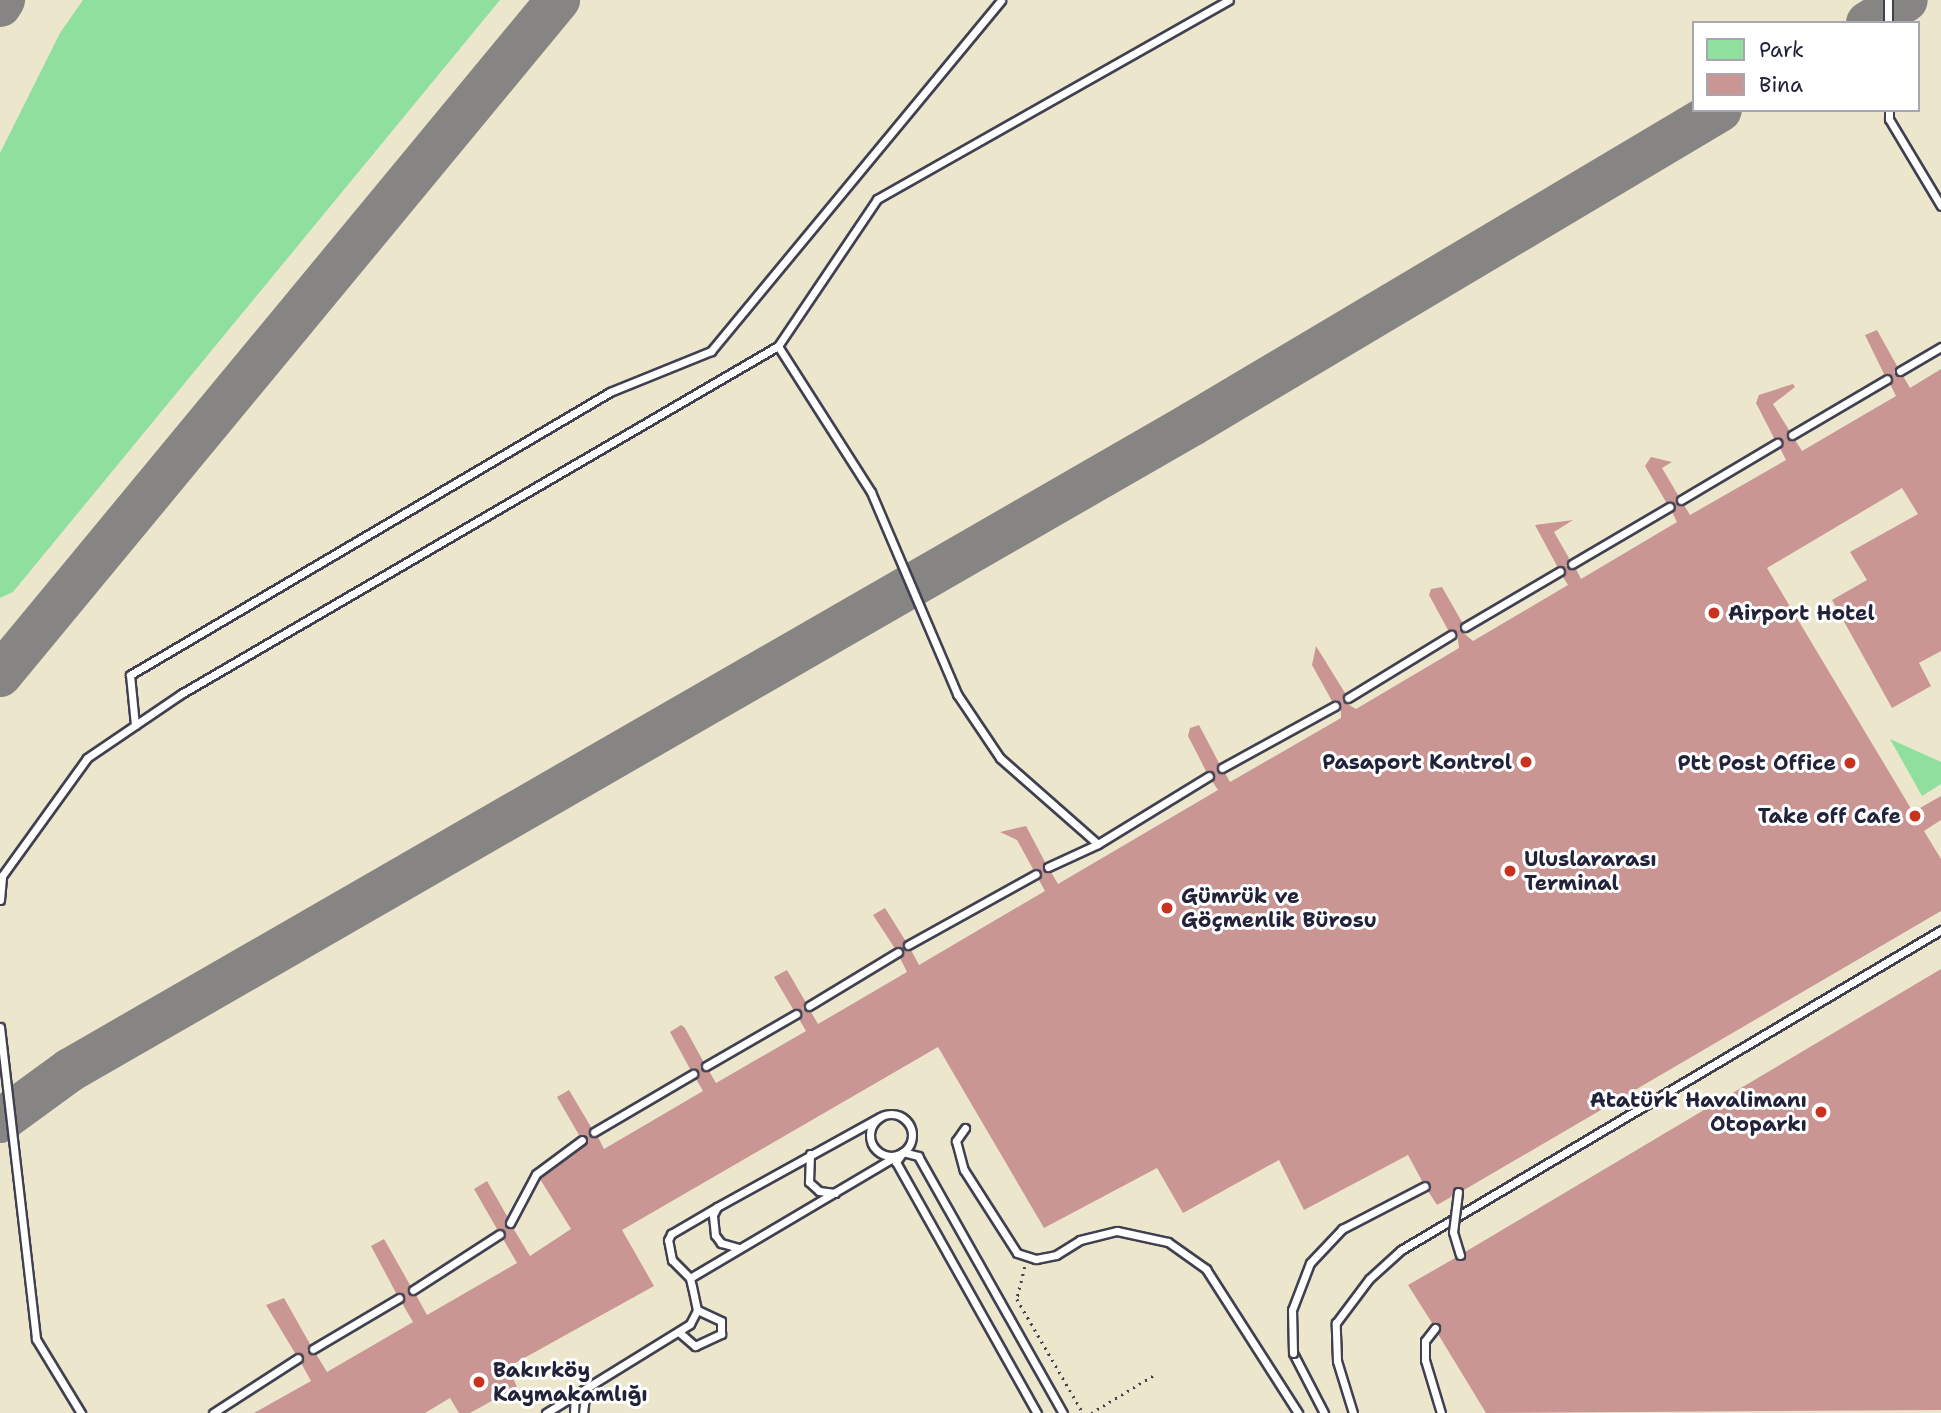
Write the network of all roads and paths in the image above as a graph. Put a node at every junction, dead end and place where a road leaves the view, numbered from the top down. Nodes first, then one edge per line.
1 (1001, 0) edge
2 (1229, 0) edge
3 (1888, 0) edge
4 (1888, 21) edge
5 (1889, 112) edge
6 (1941, 206) edge
7 (778, 346) junction
8 (1941, 347) edge
9 (1900, 371) dead end
10 (1887, 379) dead end
11 (1792, 435) dead end
12 (1777, 443) dead end
13 (1681, 500) dead end
14 (1669, 507) dead end
15 (1573, 564) dead end
16 (1560, 571) dead end
17 (1465, 627) dead end
18 (1451, 635) dead end
19 (1348, 698) dead end
20 (1335, 706) dead end
21 (135, 725) junction
22 (1222, 768) dead end
23 (1209, 776) dead end
24 (1098, 844) junction
25 (1048, 867) dead end
26 (1036, 874) dead end
27 (0, 900) edge
28 (1941, 930) edge
29 (908, 945) dead end
30 (898, 952) dead end
31 (809, 1006) dead end
32 (796, 1014) dead end
33 (0, 1027) edge
34 (706, 1066) dead end
35 (693, 1074) dead end
36 (880, 1117) junction
37 (965, 1128) dead end
38 (594, 1132) dead end
39 (582, 1140) dead end
40 (903, 1152) junction
41 (810, 1154) junction
42 (1424, 1186) dead end
43 (1458, 1192) dead end
44 (836, 1193) junction
45 (717, 1207) junction
46 (510, 1223) dead end
47 (500, 1234) dead end
48 (739, 1248) junction
49 (1460, 1255) dead end
50 (1028, 1256) junction
51 (690, 1278) junction
52 (413, 1290) dead end
53 (399, 1298) dead end
54 (697, 1310) junction
55 (1435, 1328) dead end
56 (680, 1333) junction
57 (313, 1349) dead end
58 (298, 1358) dead end
59 (1156, 1374) dead end
60 (586, 1388) junction
61 (575, 1395) junction
62 (81, 1413) edge
63 (213, 1413) edge
64 (546, 1413) edge
65 (574, 1413) edge
66 (583, 1413) edge
67 (1037, 1413) edge
68 (1063, 1413) edge
69 (1083, 1413) edge
70 (1091, 1413) edge
71 (1298, 1413) edge
72 (1324, 1413) edge
73 (1353, 1413) edge
74 (1441, 1413) edge

1 - 21 lane
2 - 7 lane
3 - 4 lane
5 - 6 lane
7 - 21 lane
7 - 24 lane
8 - 9 lane
10 - 11 lane
12 - 13 lane
14 - 15 lane
16 - 17 lane
18 - 19 lane
20 - 22 lane
21 - 27 lane
23 - 24 lane
24 - 25 lane
26 - 29 lane
28 - 73 lane
30 - 31 lane
32 - 34 lane
33 - 62 lane
35 - 38 lane
36 - 40 lane
36 - 40 lane
36 - 41 lane
37 - 50 lane
39 - 46 lane
40 - 44 lane
40 - 67 lane
40 - 68 lane
41 - 44 lane
41 - 45 lane
42 - 72 lane, bridge
43 - 49 lane, bridge
44 - 48 lane
45 - 48 lane
45 - 51 lane
47 - 52 lane
48 - 51 lane
50 - 69 path
50 - 71 lane
51 - 54 lane
53 - 57 lane
54 - 56 lane
54 - 56 lane
55 - 74 lane
56 - 60 lane
58 - 63 lane
59 - 70 path
60 - 61 lane
60 - 66 lane
61 - 64 lane
61 - 65 lane

